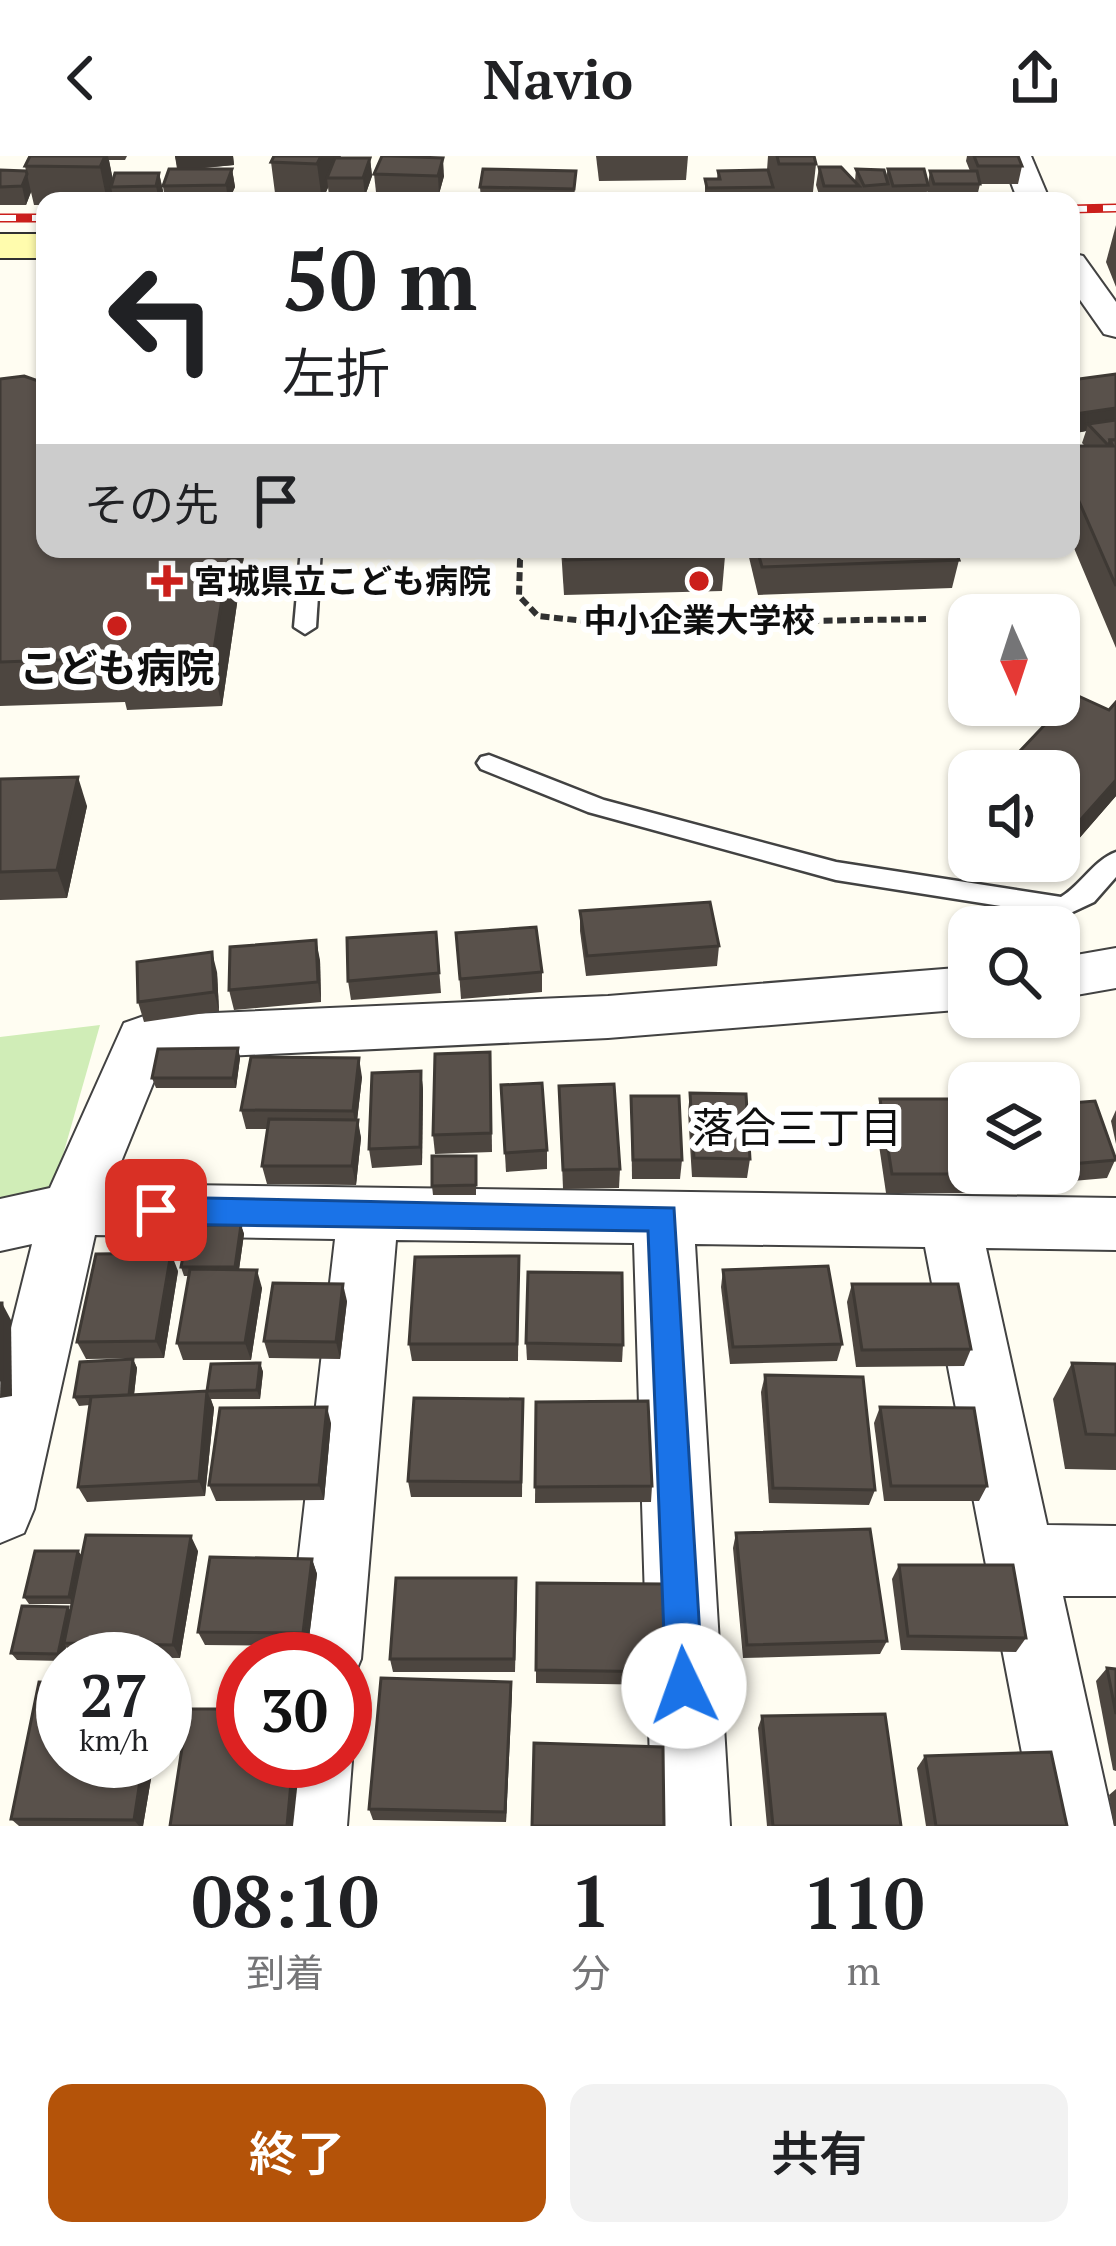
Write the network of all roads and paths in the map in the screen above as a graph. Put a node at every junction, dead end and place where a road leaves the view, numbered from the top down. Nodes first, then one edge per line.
1 (1016, 156) edge
2 (1030, 192) edge
3 (0, 246) edge
4 (36, 246) edge
5 (1080, 275) edge
6 (1113, 319) edge
7 (309, 558) edge
8 (522, 558) edge
9 (926, 619) dead end
10 (305, 627) dead end
11 (489, 763) dead end
12 (1116, 861) edge
13 (1116, 968) edge
14 (1080, 974) edge
15 (948, 990) edge
16 (71, 1209) junction
17 (368, 1214) junction
18 (663, 1218) junction
19 (950, 1222) junction
20 (1116, 1224) edge
21 (0, 1225) edge
22 (0, 1509) edge
23 (1020, 1561) junction
24 (1116, 1561) edge
25 (327, 1632) edge
26 (312, 1788) edge
27 (308, 1826) edge
28 (691, 1826) edge
29 (1075, 1826) edge

1 - 2 street
3 - 4 street
5 - 6 street
7 - 10 lane
8 - 9 path
11 - 12 lane
13 - 14 street
15 - 16 street
16 - 17 street
16 - 21 street
16 - 22 street
17 - 18 street
17 - 25 street
18 - 19 street
18 - 28 street
19 - 20 street
19 - 23 street
23 - 24 street
23 - 29 street
26 - 27 street

